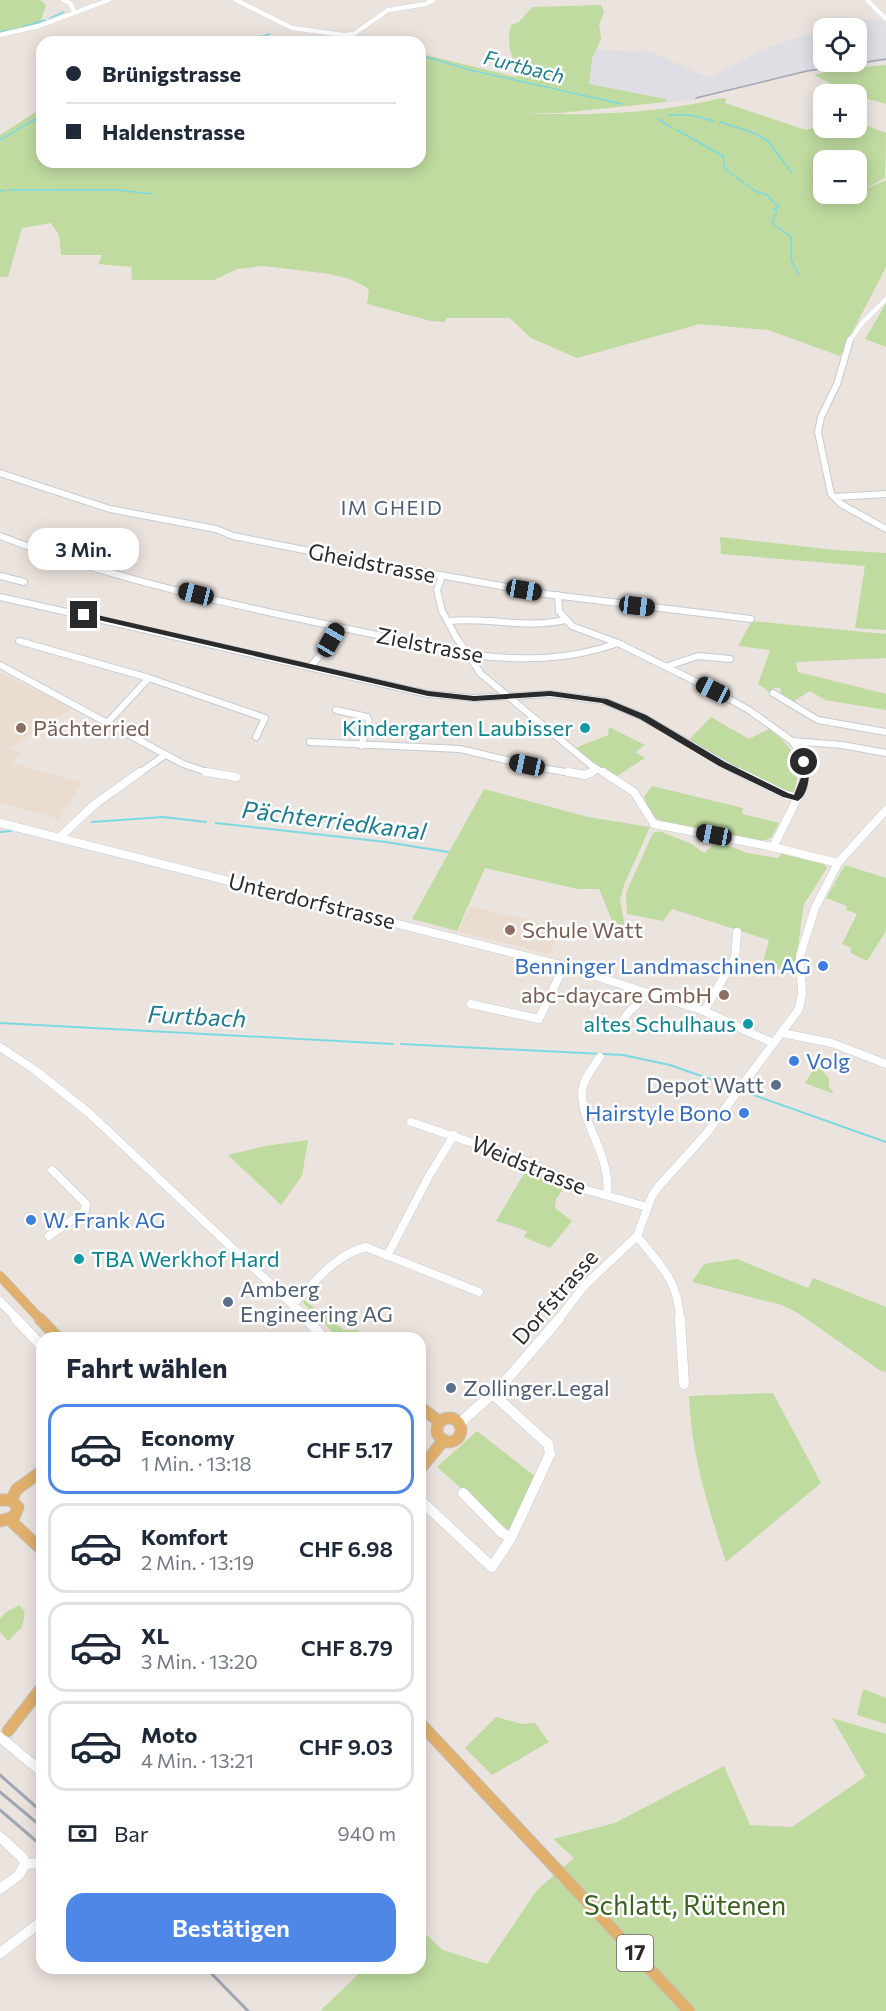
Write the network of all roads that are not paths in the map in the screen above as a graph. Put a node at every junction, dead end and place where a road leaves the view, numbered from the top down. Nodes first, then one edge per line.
1 (63, 0) edge
2 (110, 0) edge
3 (236, 0) edge
4 (433, 0) edge
5 (867, 0) edge
6 (74, 11) junction
7 (886, 19) edge
8 (0, 35) edge
9 (886, 299) edge
10 (0, 473) edge
11 (886, 494) edge
12 (834, 497) junction
13 (886, 529) edge
14 (0, 536) edge
15 (0, 576) edge
16 (442, 576) junction
17 (24, 582) dead end
18 (558, 595) junction
19 (0, 597) edge
20 (751, 619) dead end
21 (565, 620) junction
22 (449, 621) junction
23 (339, 627) junction
24 (20, 641) dead end
25 (618, 643) junction
26 (464, 653) junction
27 (730, 658) dead end
28 (0, 665) edge
29 (668, 666) junction
30 (310, 667) junction
31 (148, 678) junction
32 (773, 693) dead end
33 (506, 696) junction
34 (336, 711) dead end
35 (107, 723) junction
36 (886, 732) edge
37 (256, 737) dead end
38 (792, 741) junction
39 (310, 742) dead end
40 (362, 746) junction
41 (886, 753) edge
42 (165, 755) junction
43 (597, 770) junction
44 (236, 777) dead end
45 (798, 798) junction
46 (886, 810) edge
47 (0, 823) edge
48 (60, 837) junction
49 (773, 847) junction
50 (838, 863) junction
51 (737, 932) dead end
52 (564, 966) junction
53 (648, 993) junction
54 (471, 1004) dead end
55 (704, 1011) junction
56 (617, 1029) dead end
57 (782, 1033) junction
58 (773, 1043) junction
59 (0, 1047) edge
60 (600, 1057) dead end
61 (886, 1064) edge
62 (411, 1122) dead end
63 (454, 1135) junction
64 (52, 1170) dead end
65 (607, 1195) junction
66 (647, 1207) junction
67 (49, 1236) dead end
68 (637, 1236) junction
69 (387, 1256) junction
70 (0, 1276) edge
71 (479, 1292) dead end
72 (0, 1301) edge
73 (293, 1304) junction
74 (52, 1332) edge
75 (320, 1332) edge
76 (36, 1340) edge
77 (684, 1384) dead end
78 (493, 1394) junction
79 (426, 1412) edge
80 (440, 1422) junction
81 (460, 1424) junction
82 (444, 1440) junction
83 (426, 1462) edge
84 (36, 1475) edge
85 (463, 1493) dead end
86 (5, 1500) edge
87 (426, 1506) edge
88 (5, 1520) edge
89 (511, 1538) junction
90 (36, 1545) edge
91 (36, 1694) edge
92 (426, 1729) edge
93 (4, 1734) edge
94 (36, 1766) edge
95 (0, 1837) edge
96 (36, 1863) edge
97 (25, 1864) junction
98 (0, 1889) edge
99 (36, 1926) edge
100 (0, 1953) edge
101 (689, 2011) edge

1 - 6 street
2 - 6 street
3 - 4 street
5 - 7 street
6 - 8 street
9 - 12 street
10 - 16 street, Gheidstrasse
11 - 12 street
12 - 13 street
14 - 23 street, Zielstrasse
15 - 17 street
16 - 18 street, Gheidstrasse
16 - 22 street
18 - 20 street, Gheidstrasse
18 - 21 street
19 - 30 street
21 - 22 street
21 - 25 street
22 - 26 street
23 - 26 street, Zielstrasse
23 - 30 street
24 - 31 street
25 - 26 street, Zielstrasse
25 - 29 street
26 - 33 street
27 - 29 street
28 - 35 street
29 - 38 street
30 - 33 street
31 - 35 street
31 - 37 street
32 - 36 street
33 - 43 street
33 - 45 street
34 - 40 street
35 - 42 street
38 - 41 street
38 - 45 street
39 - 40 street
40 - 43 street
42 - 44 street
42 - 48 street
43 - 49 street
45 - 49 street
46 - 50 street, Dorfstrasse
47 - 48 street, Unterdorfstrasse
48 - 52 street, Unterdorfstrasse
49 - 50 street
50 - 57 street, Dorfstrasse
51 - 55 street
52 - 53 street, Unterdorfstrasse
52 - 54 street
53 - 55 street, Unterdorfstrasse
53 - 56 street
55 - 58 street, Unterdorfstrasse
57 - 58 street, Dorfstrasse
57 - 61 street
58 - 66 street, Dorfstrasse
59 - 73 street
60 - 65 street
62 - 63 street, Weidstrasse
63 - 65 street, Weidstrasse
63 - 69 street
64 - 67 street
65 - 66 street, Weidstrasse
66 - 68 street, Dorfstrasse
68 - 77 street
68 - 78 street, Dorfstrasse
69 - 71 street
69 - 73 street
70 - 74 main road
72 - 76 street
73 - 75 street
78 - 81 street, Dorfstrasse
78 - 89 street
79 - 80 main road
80 - 81 main road
80 - 82 main road
81 - 82 main road
82 - 83 main road
84 - 86 main road
85 - 89 street
86 - 88 main road
87 - 89 street
88 - 90 main road
91 - 93 main road
92 - 101 main road, 17
93 - 94 street
95 - 97 street
96 - 97 street
97 - 98 street
99 - 100 street

